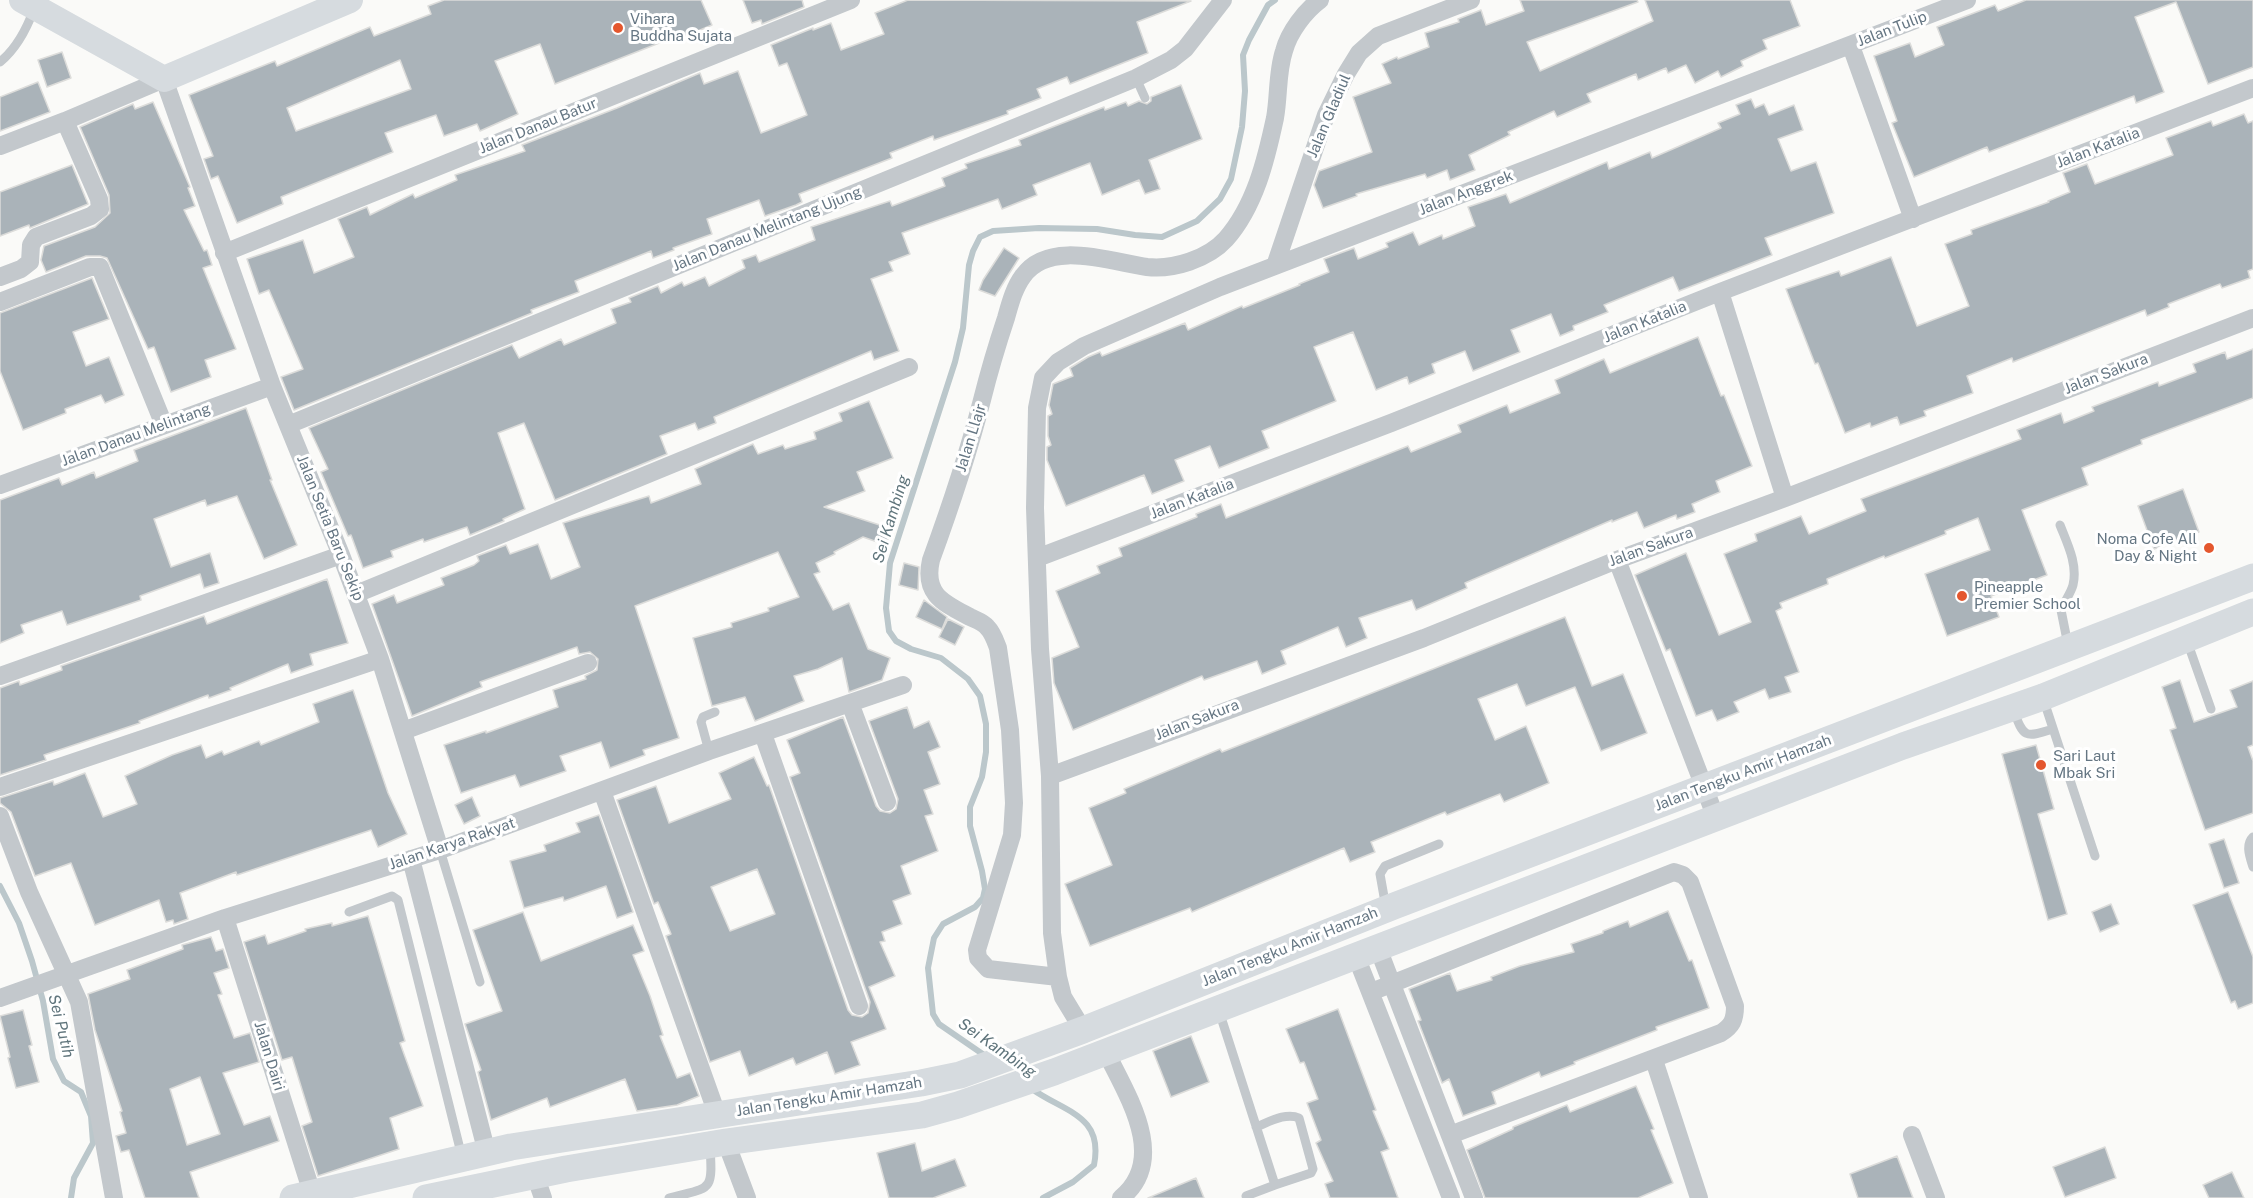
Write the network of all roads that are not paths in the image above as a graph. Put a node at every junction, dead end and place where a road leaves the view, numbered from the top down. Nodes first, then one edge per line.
1 (350, 0) edge
2 (851, 0) edge
3 (1223, 0) edge
4 (1320, 0) edge
5 (1471, 0) edge
6 (1967, 0) edge
7 (28, 4) edge
8 (1851, 46) junction
9 (0, 62) edge
10 (1136, 78) junction
11 (164, 79) junction
12 (2253, 88) edge
13 (1145, 98) dead end
14 (65, 121) junction
15 (0, 146) edge
16 (1913, 219) junction
17 (224, 253) junction
18 (1275, 266) junction
19 (0, 277) edge
20 (1720, 291) junction
21 (0, 302) edge
22 (2253, 318) edge
23 (909, 367) dead end
24 (272, 386) junction
25 (164, 425) junction
26 (288, 425) junction
27 (0, 485) edge
28 (1785, 498) junction
29 (2060, 525) dead end
30 (341, 555) junction
31 (1037, 558) junction
32 (1617, 560) junction
33 (2253, 577) edge
34 (356, 594) junction
35 (2253, 612) edge
36 (2186, 639) junction
37 (2069, 646) junction
38 (380, 659) junction
39 (588, 663) dead end
40 (0, 676) edge
41 (903, 685) dead end
42 (2043, 697) junction
43 (850, 703) junction
44 (2013, 708) junction
45 (2211, 709) dead end
46 (715, 712) dead end
47 (2053, 729) junction
48 (403, 730) junction
49 (763, 734) junction
50 (709, 751) junction
51 (1050, 776) junction
52 (0, 788) edge
53 (1705, 789) junction
54 (602, 791) junction
55 (886, 802) dead end
56 (0, 816) edge
57 (1716, 818) junction
58 (2253, 837) edge
59 (1439, 844) dead end
60 (440, 850) junction
61 (2095, 856) dead end
62 (411, 859) junction
63 (2253, 867) edge
64 (1386, 909) junction
65 (349, 912) dead end
66 (225, 918) junction
67 (1367, 952) junction
68 (63, 975) junction
69 (1058, 977) junction
70 (480, 982) dead end
71 (1391, 983) junction
72 (1371, 992) junction
73 (0, 998) edge
74 (859, 1006) dead end
75 (1218, 1009) junction
76 (1083, 1029) junction
77 (1107, 1052) junction
78 (1654, 1060) junction
79 (717, 1114) junction
80 (1256, 1127) junction
81 (1450, 1135) junction
82 (1912, 1135) dead end
83 (718, 1144) junction
84 (487, 1153) junction
85 (532, 1183) edge
86 (1275, 1185) junction
87 (460, 1194) edge
88 (303, 1196) edge
89 (1246, 1196) dead end
90 (114, 1198) edge
91 (426, 1198) edge
92 (669, 1198) edge
93 (747, 1198) edge
94 (1121, 1198) edge
95 (1451, 1198) edge
96 (1474, 1198) edge
97 (1699, 1198) edge
98 (1936, 1198) edge

1 - 11 street
2 - 17 street, Jalan Danau Batur
3 - 10 street, Jalan Danau Melintang Ujung
4 - 69 street, Jalan Llajr
5 - 18 street, Jalan Gladiul
6 - 8 street, Jalan Tulip
7 - 9 lane
7 - 11 street
8 - 16 street
8 - 18 street, Jalan Anggrek
10 - 13 lane
10 - 26 street, Jalan Danau Melintang Ujung
11 - 14 street
11 - 17 street, Jalan Setia Baru Sekip
12 - 16 street, Jalan Katalia
14 - 15 street
14 - 19 street
16 - 20 street, Jalan Katalia
17 - 24 street, Jalan Setia Baru Sekip
18 - 31 street, Jalan Anggrek
20 - 28 street
20 - 31 street, Jalan Katalia
21 - 25 street
22 - 28 street, Jalan Sakura
23 - 34 street
24 - 25 street, Jalan Danau Melintang
24 - 26 street, Jalan Setia Baru Sekip
25 - 27 street, Jalan Danau Melintang
26 - 30 street, Jalan Setia Baru Sekip
28 - 32 street, Jalan Sakura
29 - 37 lane
30 - 34 street, Jalan Setia Baru Sekip
30 - 40 street
31 - 51 street, Jalan Anggrek
32 - 51 street, Jalan Sakura
32 - 53 street
33 - 37 main road, Jalan Tengku Amir Hamzah
34 - 38 street, Jalan Setia Baru Sekip
35 - 36 main road, Jalan Tengku Amir Hamzah
36 - 42 main road, Jalan Tengku Amir Hamzah
36 - 45 lane
37 - 53 main road, Jalan Tengku Amir Hamzah
38 - 48 street, Jalan Setia Baru Sekip
38 - 52 street
39 - 48 street
41 - 43 street, Jalan Karya Rakyat
42 - 44 main road, Jalan Tengku Amir Hamzah
42 - 47 lane
43 - 49 street, Jalan Karya Rakyat
43 - 55 street
44 - 47 lane
44 - 57 main road, Jalan Tengku Amir Hamzah
46 - 50 lane
47 - 61 lane
48 - 60 street, Jalan Setia Baru Sekip
49 - 50 street, Jalan Karya Rakyat
49 - 74 street
50 - 54 street, Jalan Karya Rakyat
51 - 69 street, Jalan Anggrek
53 - 57 street
53 - 64 main road, Jalan Tengku Amir Hamzah
54 - 60 street, Jalan Karya Rakyat
54 - 79 street
56 - 68 street
57 - 67 main road, Jalan Tengku Amir Hamzah
58 - 63 lane
59 - 64 lane
60 - 62 street, Jalan Karya Rakyat
60 - 70 lane, Jalan Setia Baru Sekip
62 - 66 street, Jalan Karya Rakyat
62 - 84 street
64 - 76 main road, Jalan Tengku Amir Hamzah
65 - 84 lane
66 - 68 street, Jalan Karya Rakyat
66 - 88 street, Jalan Dairi
67 - 71 street
67 - 72 street
67 - 75 main road, Jalan Tengku Amir Hamzah
68 - 73 street, Jalan Karya Rakyat
68 - 90 street
69 - 76 street, Jalan Anggrek
71 - 72 street
71 - 78 street
71 - 81 street
72 - 95 street
75 - 77 main road, Jalan Tengku Amir Hamzah
75 - 80 lane
76 - 79 main road, Jalan Tengku Amir Hamzah
77 - 83 main road, Jalan Tengku Amir Hamzah
77 - 94 street
78 - 81 street
78 - 97 street
79 - 84 main road, Jalan Tengku Amir Hamzah
80 - 86 lane
80 - 86 lane
81 - 96 street
82 - 98 street
83 - 85 main road, Jalan Tengku Amir Hamzah
83 - 92 lane
83 - 93 street
84 - 85 main road
84 - 88 main road, Jalan Tengku Amir Hamzah
85 - 87 main road, Jalan Tengku Amir Hamzah
86 - 89 lane
87 - 91 main road, Jalan Tengku Amir Hamzah

